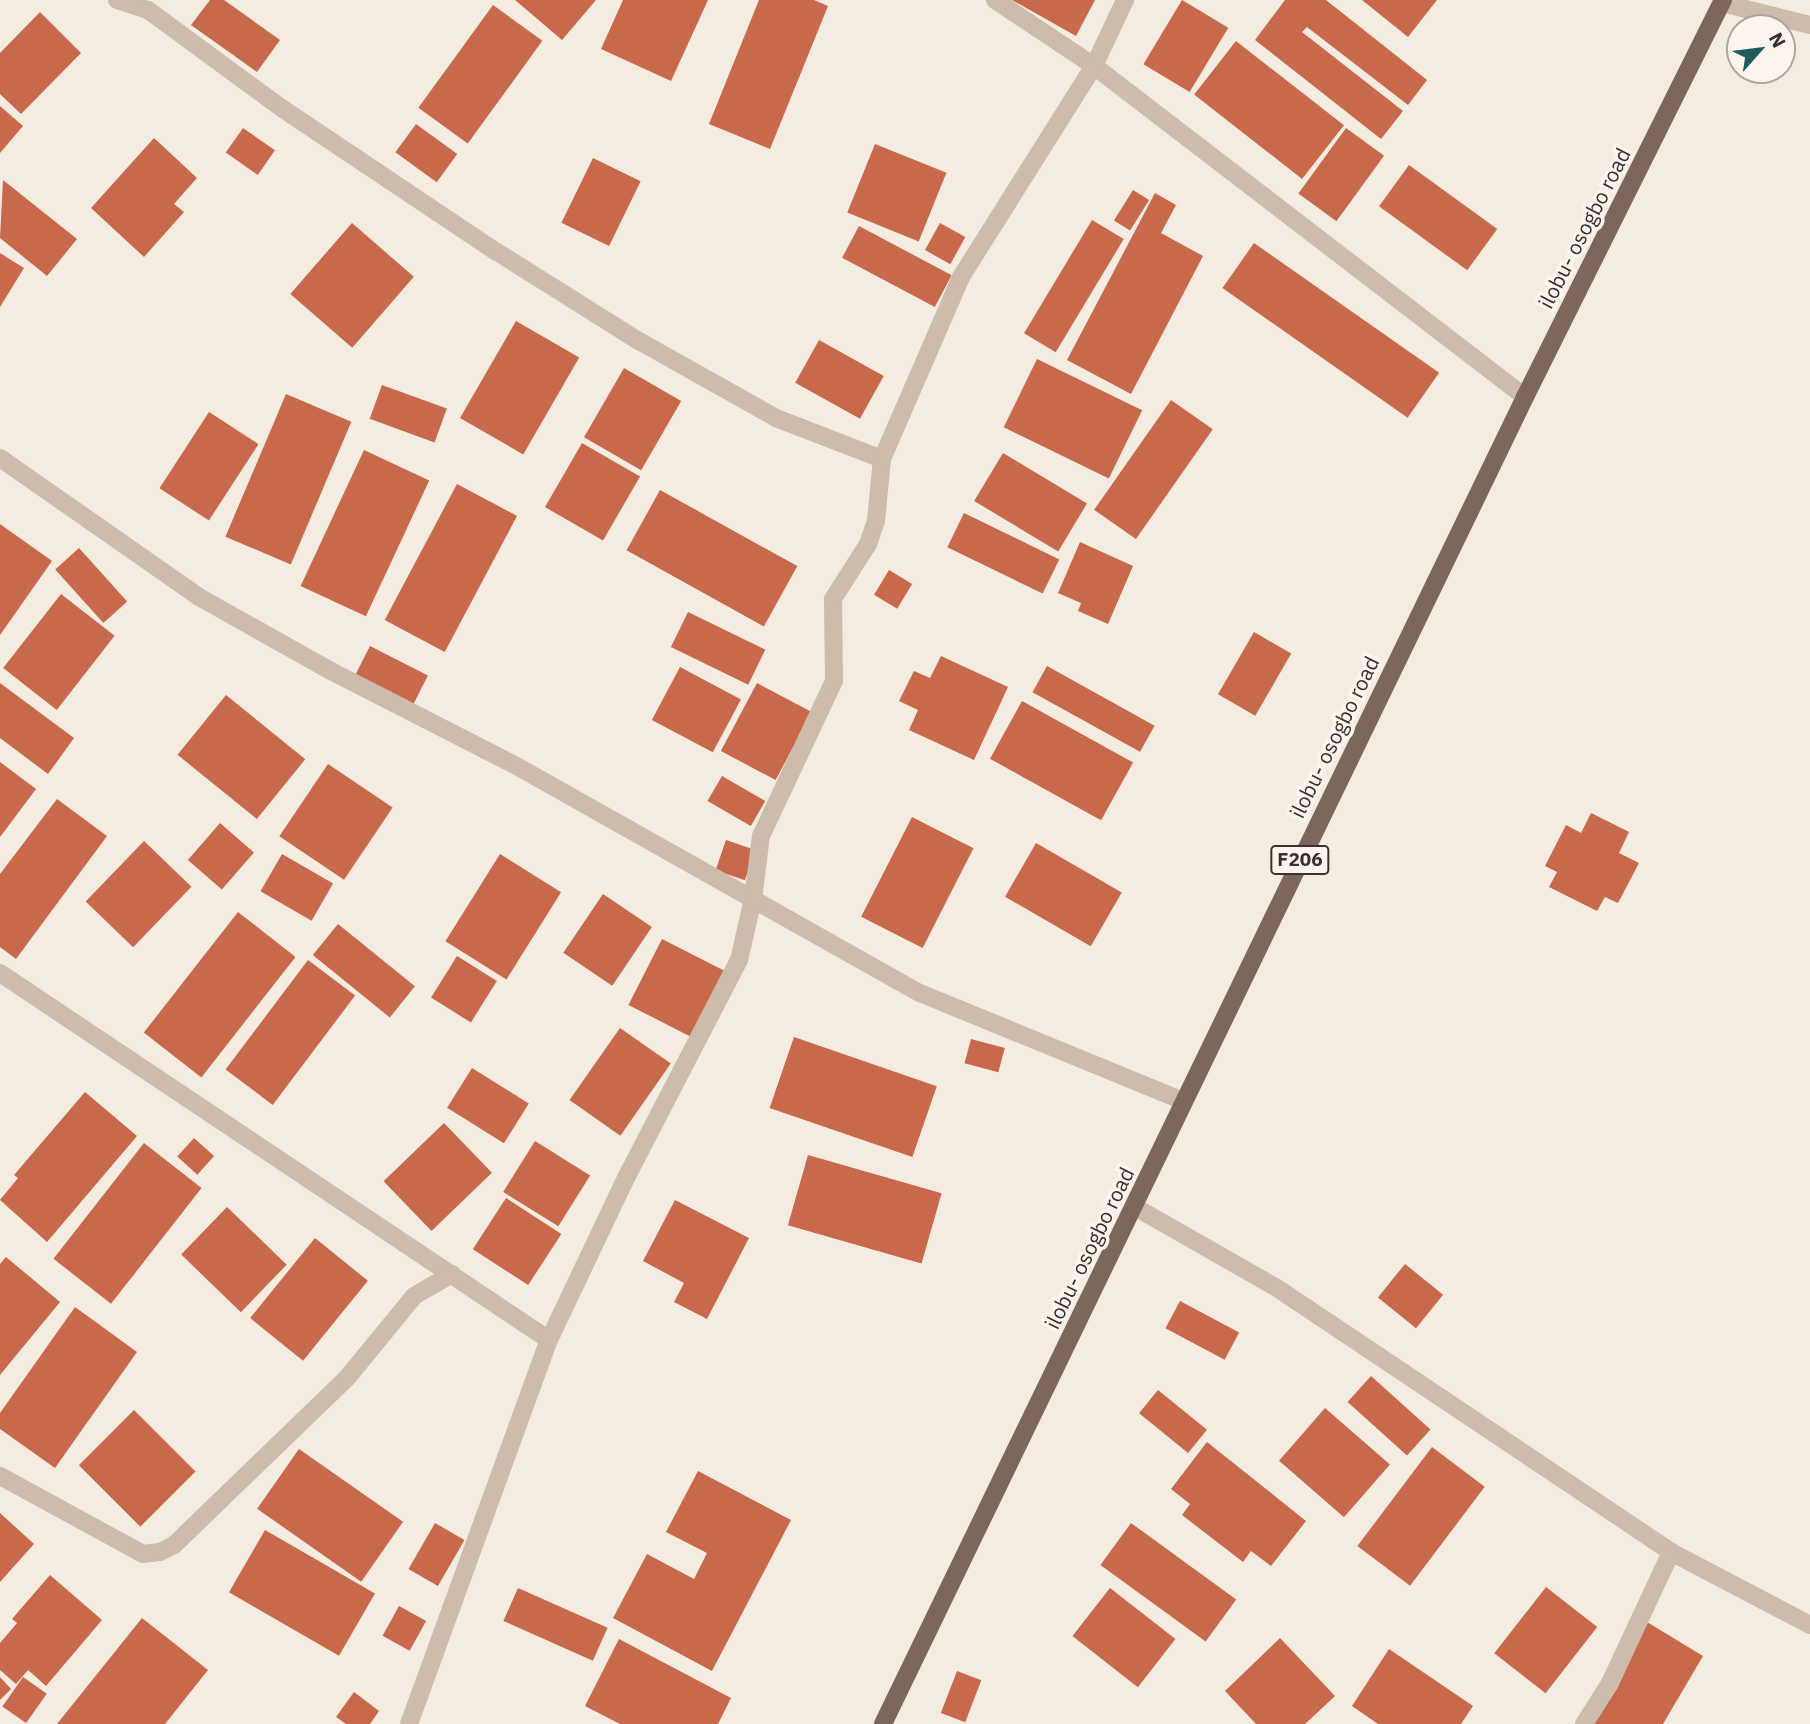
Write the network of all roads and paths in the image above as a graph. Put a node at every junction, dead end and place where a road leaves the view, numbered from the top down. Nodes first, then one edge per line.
1 (117, 0) edge
2 (995, 0) edge
3 (1125, 0) edge
4 (1722, 1) edge
5 (1810, 25) edge
6 (1094, 66) junction
7 (1525, 397) junction
8 (0, 458) edge
9 (882, 459) junction
10 (753, 899) junction
11 (0, 973) edge
12 (1183, 1101) junction
13 (1135, 1207) junction
14 (453, 1274) junction
15 (549, 1340) junction
16 (0, 1476) edge
17 (1671, 1552) junction
18 (1810, 1625) edge
19 (409, 1724) edge
20 (883, 1724) edge
21 (1584, 1724) edge

1 - 9 street
2 - 6 street
3 - 6 street
4 - 5 street
4 - 7 main road, ilobu- osogbo road / F206
6 - 7 street
6 - 9 street
7 - 12 main road, ilobu- osogbo road / F206
8 - 10 street
9 - 10 street
10 - 12 street
10 - 15 street
11 - 14 street
12 - 13 main road, ilobu- osogbo road / F206
13 - 17 street
13 - 20 main road, ilobu- osogbo road / F206
14 - 15 street
14 - 16 street
15 - 19 street
17 - 18 street
17 - 21 street

